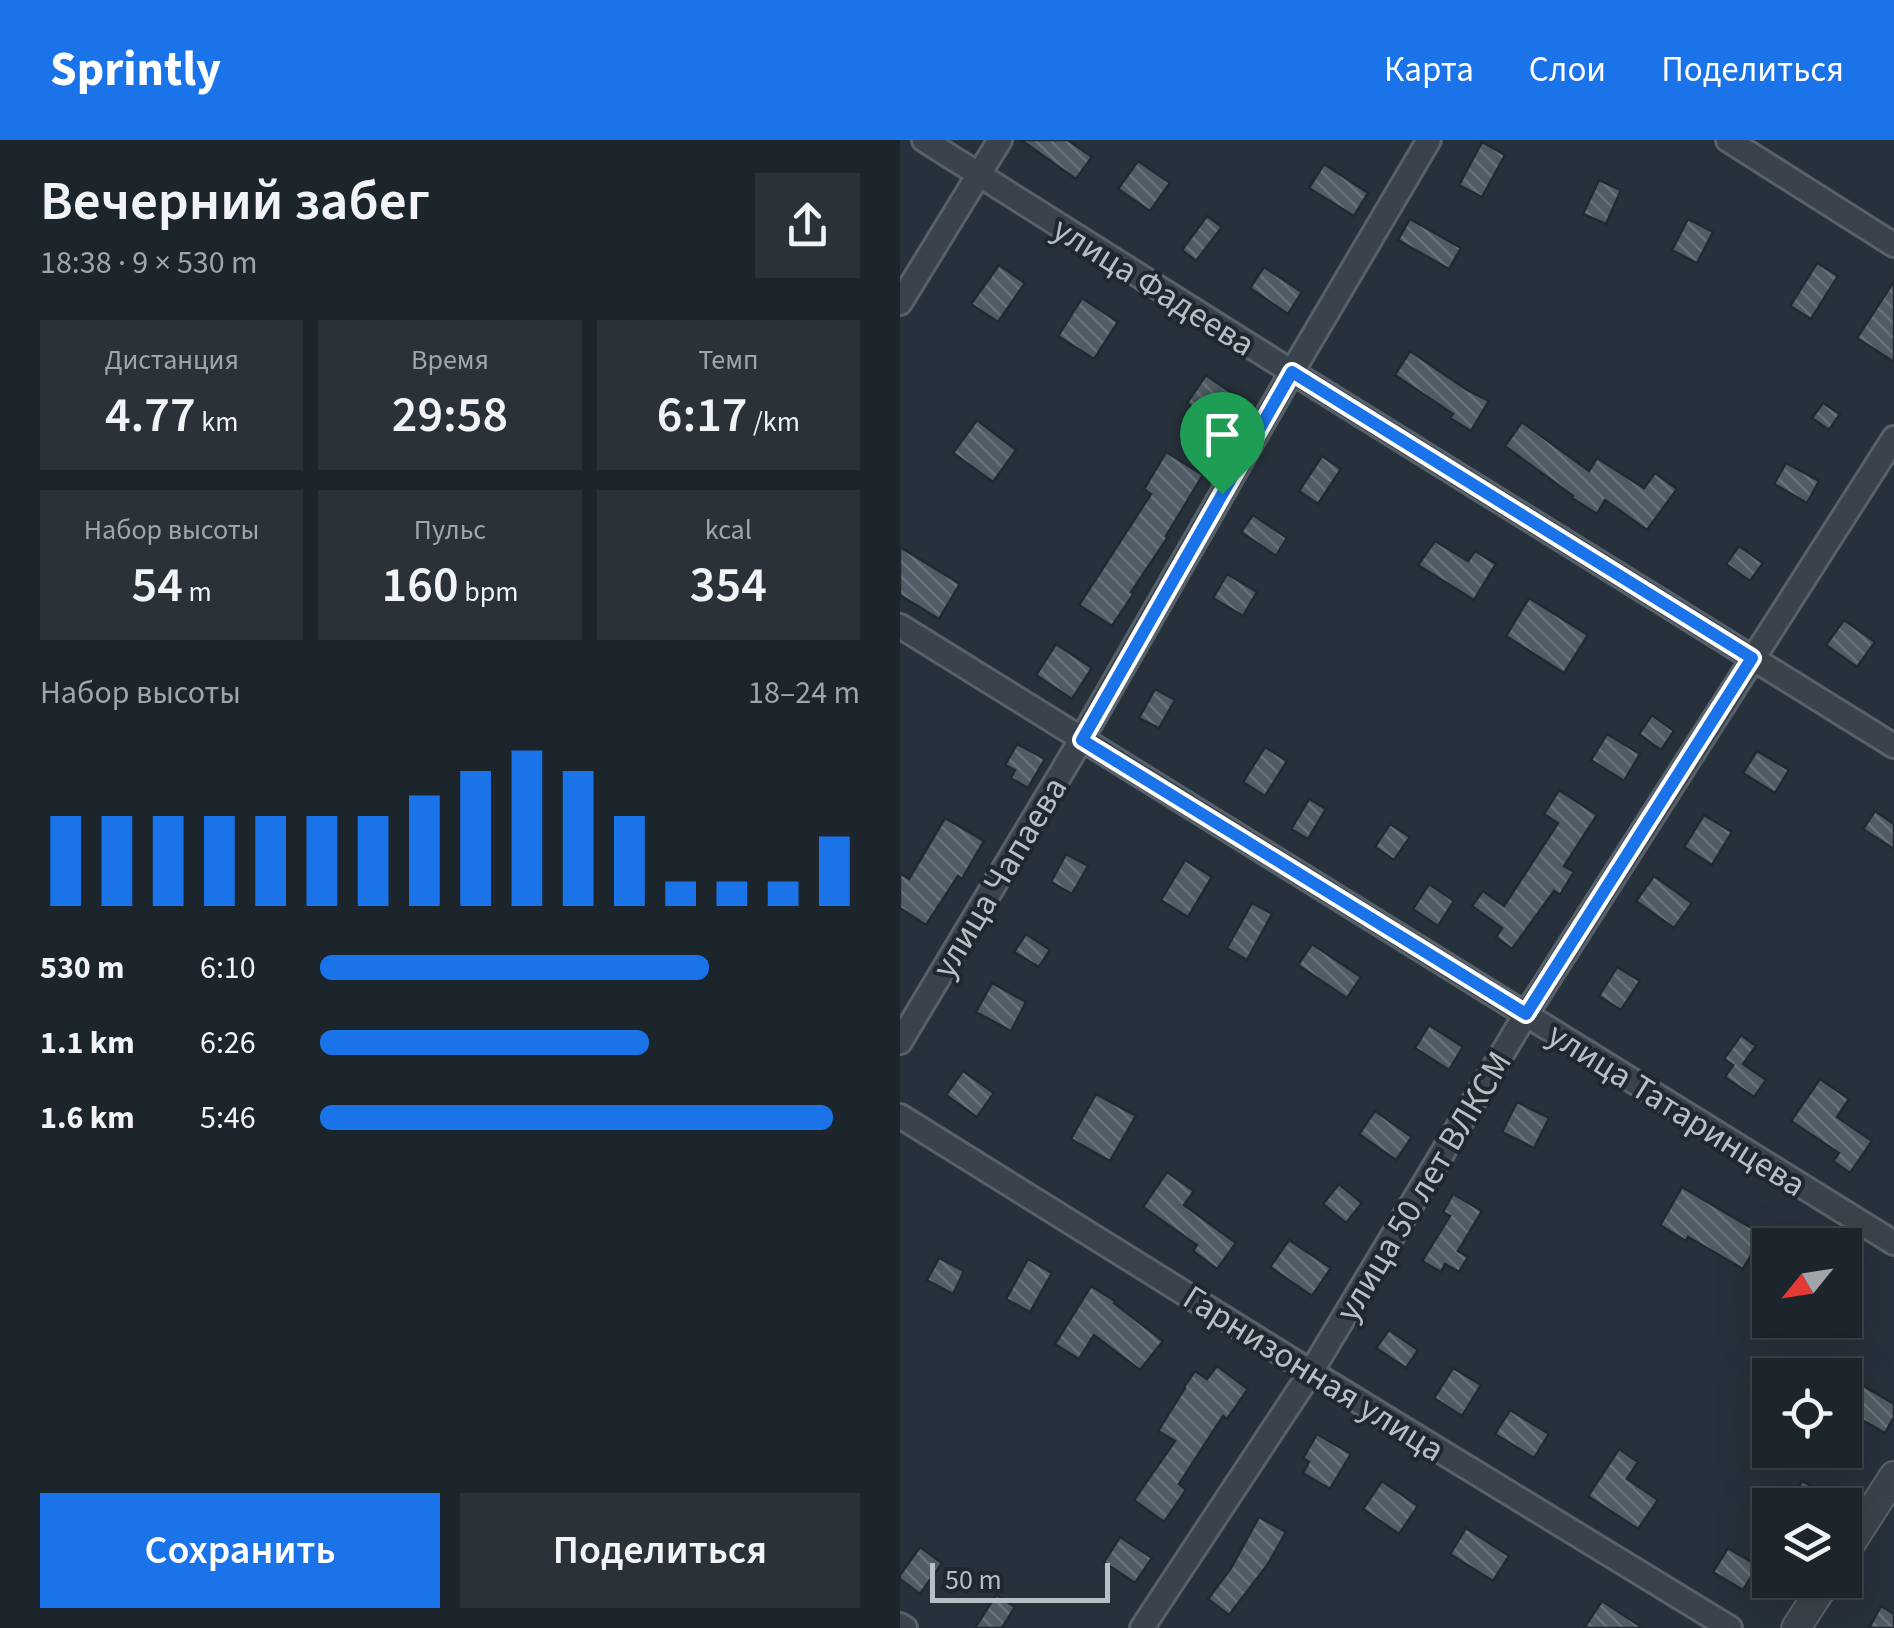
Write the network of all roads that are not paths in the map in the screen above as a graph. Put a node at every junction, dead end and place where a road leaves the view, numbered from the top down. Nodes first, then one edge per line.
1 (924, 140) edge
2 (1000, 140) edge
3 (1429, 140) edge
4 (1728, 140) edge
5 (978, 176) junction
6 (1894, 245) edge
7 (900, 302) edge
8 (1292, 372) junction
9 (1894, 438) edge
10 (900, 626) edge
11 (1752, 658) junction
12 (1082, 740) junction
13 (1894, 746) edge
14 (1526, 1014) junction
15 (900, 1042) edge
16 (900, 1116) edge
17 (1894, 1244) edge
18 (1311, 1372) junction
19 (1894, 1476) edge
20 (1862, 1526) edge
21 (1815, 1598) edge
22 (1142, 1628) edge
23 (1730, 1628) edge
24 (1796, 1628) edge

1 - 5 street, улица Фадеева
2 - 5 street
3 - 8 street, улица Чапаева
4 - 6 street
5 - 7 street
5 - 8 street, улица Фадеева
8 - 11 street, улица Фадеева
8 - 12 street, улица Чапаева
9 - 11 street, улица 50 лет ВЛКСМ
10 - 12 street, улица Татаринцева
11 - 13 street, улица Фадеева
11 - 14 street, улица 50 лет ВЛКСМ
12 - 14 street, улица Татаринцева
12 - 15 street, улица Чапаева
14 - 17 street, улица Татаринцева
14 - 18 street, улица 50 лет ВЛКСМ
16 - 18 street, Гарнизонная улица
18 - 22 street, улица 50 лет ВЛКСМ
18 - 23 street, Гарнизонная улица
19 - 20 street
21 - 24 street

